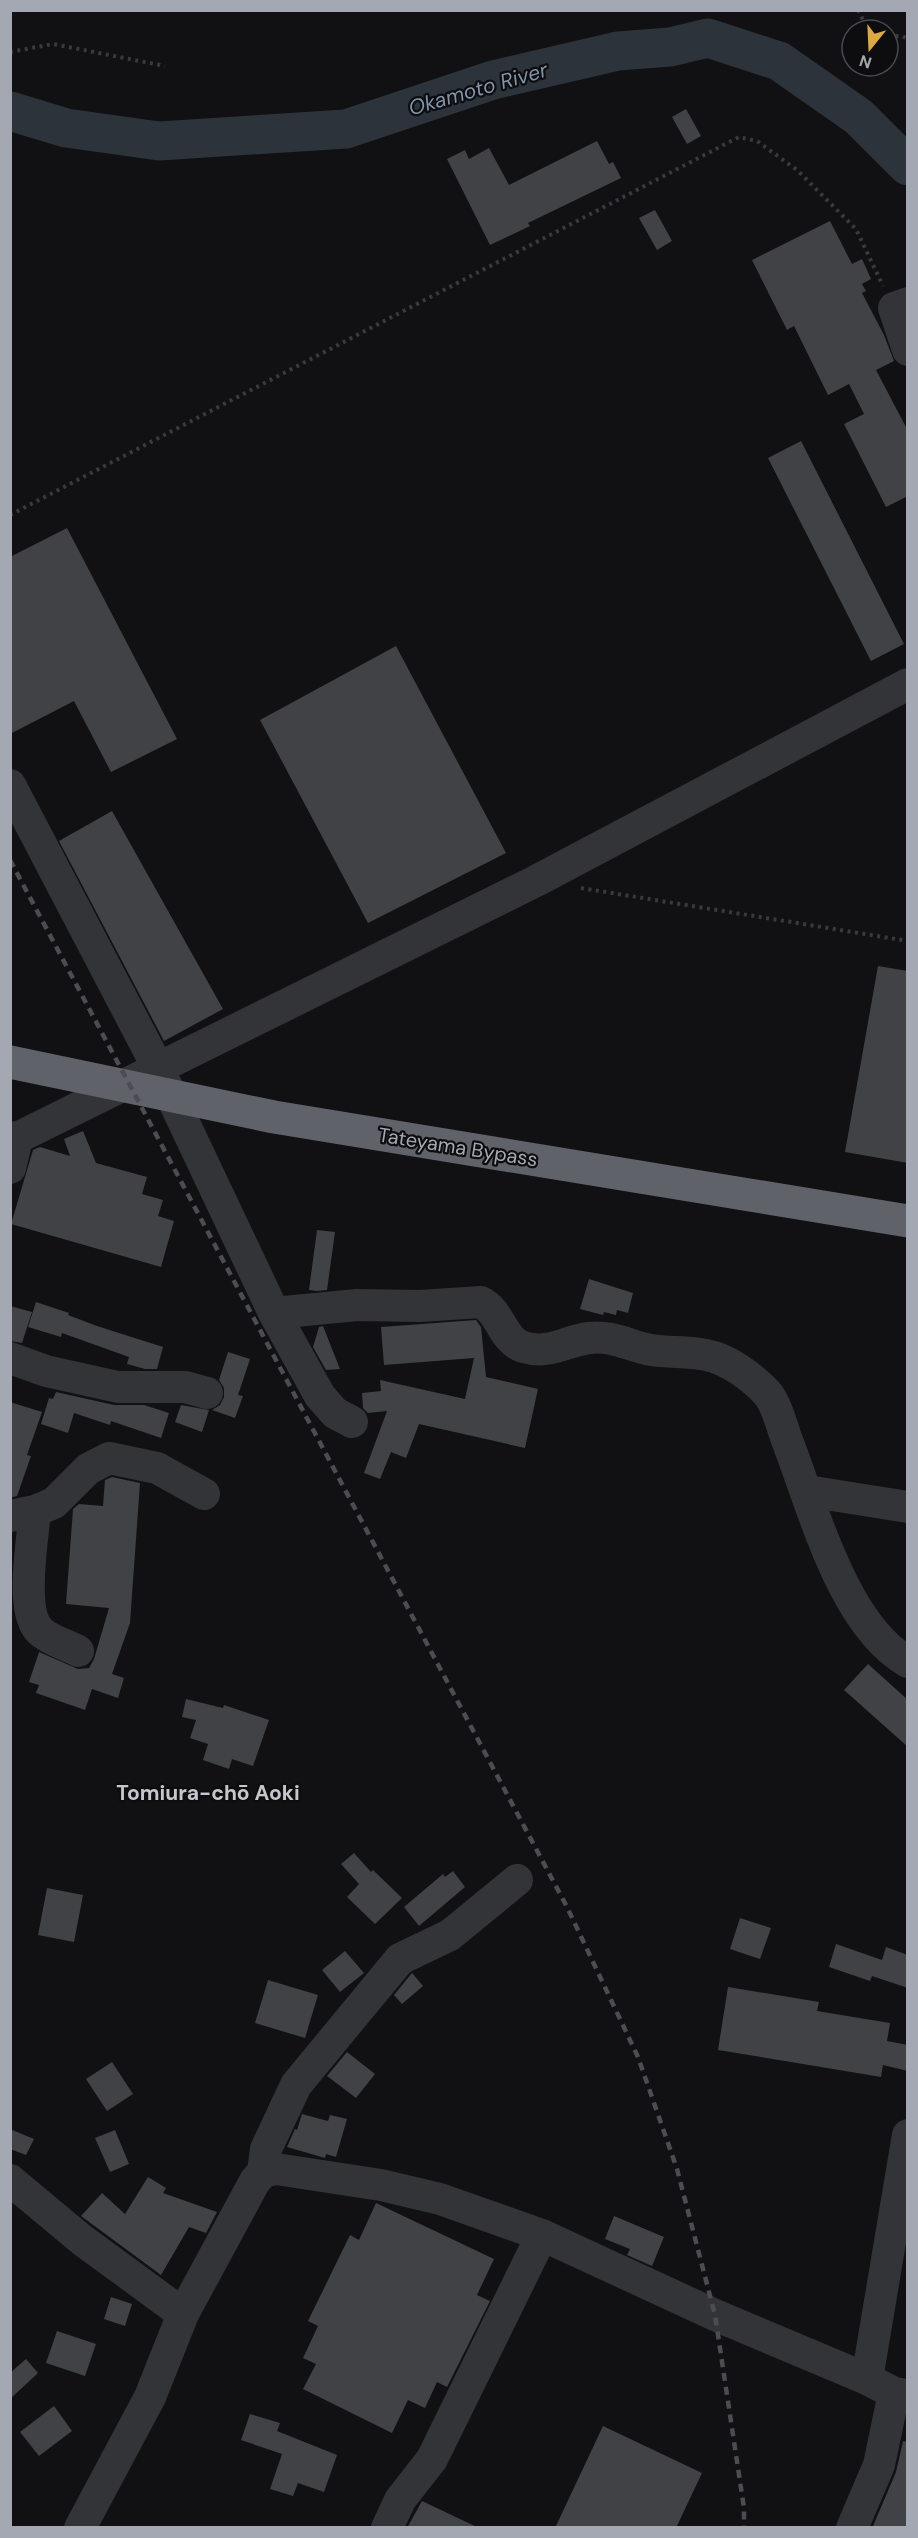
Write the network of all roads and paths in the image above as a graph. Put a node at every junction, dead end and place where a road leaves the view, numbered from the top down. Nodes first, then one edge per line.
1 (10, 52) edge
2 (165, 66) dead end
3 (901, 305) edge
4 (908, 350) edge
5 (10, 515) edge
6 (908, 684) edge
7 (10, 785) edge
8 (536, 881) junction
9 (908, 941) edge
10 (10, 1062) edge
11 (158, 1068) junction
12 (14, 1137) edge
13 (10, 1168) edge
14 (908, 1221) edge
15 (274, 1313) junction
16 (10, 1358) edge
17 (207, 1393) dead end
18 (352, 1422) dead end
19 (807, 1491) junction
20 (204, 1494) dead end
21 (908, 1507) edge
22 (23, 1513) edge
23 (78, 1651) dead end
24 (908, 1662) edge
25 (517, 1880) dead end
26 (908, 2135) edge
27 (263, 2172) junction
28 (10, 2180) edge
29 (542, 2235) junction
30 (183, 2314) junction
31 (889, 2389) edge
32 (80, 2528) edge
33 (387, 2528) edge
34 (852, 2528) edge

1 - 2 path
3 - 4 street
3 - 5 path
6 - 8 street
7 - 11 street
8 - 9 path
8 - 11 street
10 - 14 highway, Tateyama Bypass
11 - 12 street
11 - 15 street
12 - 13 street
15 - 18 street
15 - 19 street
16 - 17 street
19 - 21 street
19 - 24 street
20 - 22 street
22 - 23 street
25 - 27 street
26 - 31 street
27 - 29 street
27 - 30 street
28 - 30 street
29 - 31 street
29 - 33 street
30 - 32 street
31 - 34 street

